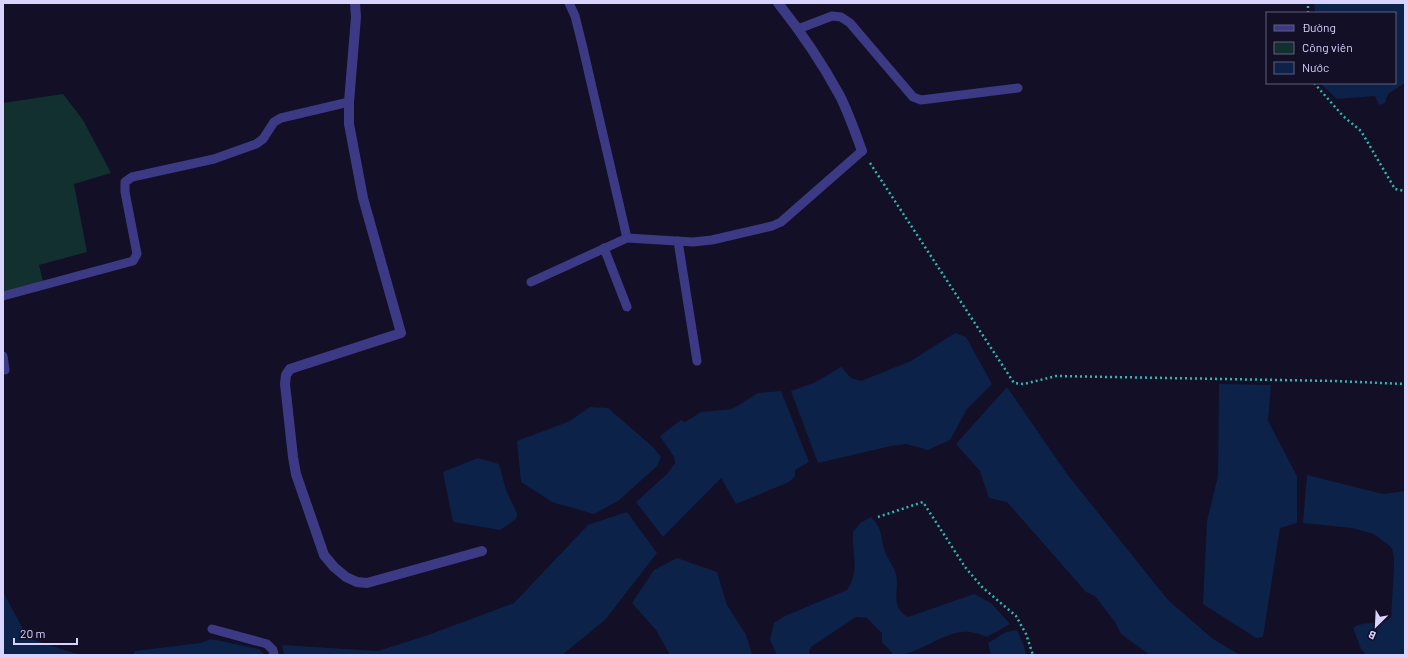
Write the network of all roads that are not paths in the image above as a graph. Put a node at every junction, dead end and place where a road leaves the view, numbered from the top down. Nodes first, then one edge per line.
1 (355, 3) edge
2 (569, 3) edge
3 (778, 3) edge
4 (798, 29) junction
5 (1018, 88) dead end
6 (349, 102) junction
7 (862, 151) joint
8 (627, 238) junction
9 (678, 241) junction
10 (604, 248) junction
11 (531, 282) dead end
12 (3, 296) edge
13 (628, 307) dead end
14 (3, 356) edge
15 (696, 361) dead end
16 (5, 370) dead end
17 (482, 551) dead end
18 (212, 629) dead end
19 (274, 655) edge

1 - 6 street
2 - 8 lane
3 - 4 street
4 - 5 lane
4 - 7 street
6 - 12 lane
6 - 17 street
7 - 9 lane
8 - 9 lane
8 - 10 lane
9 - 15 lane
10 - 11 lane
10 - 13 lane
14 - 16 lane
18 - 19 lane

